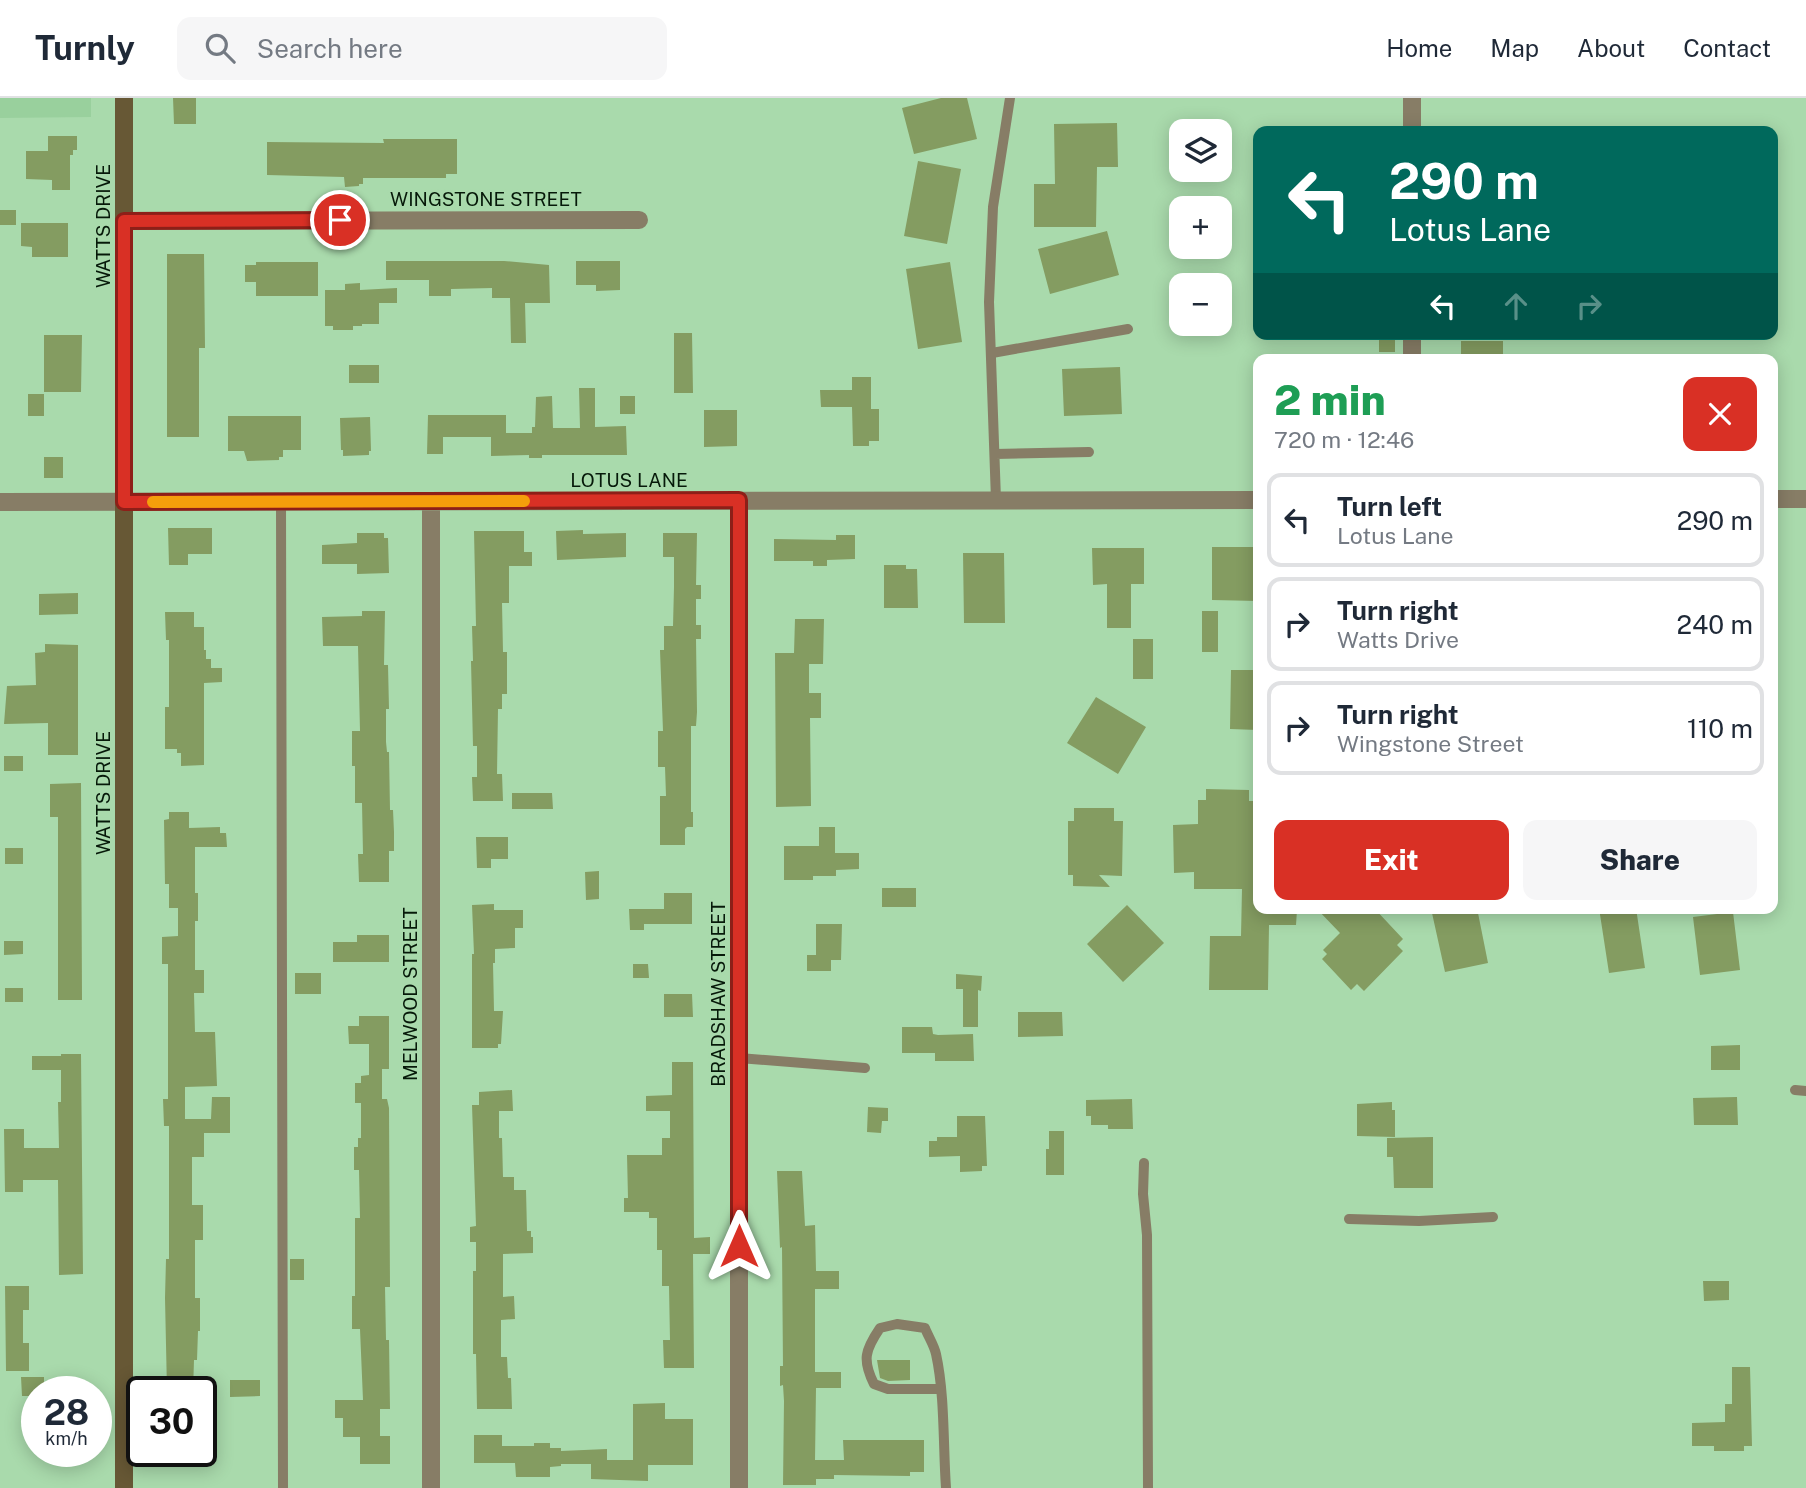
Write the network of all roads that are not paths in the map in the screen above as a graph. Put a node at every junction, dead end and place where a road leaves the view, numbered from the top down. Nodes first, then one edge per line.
1 (124, 98) edge
2 (1010, 98) edge
3 (1412, 98) edge
4 (1412, 126) edge
5 (639, 220) dead end
6 (124, 221) junction
7 (1128, 329) dead end
8 (992, 353) junction
9 (1089, 452) dead end
10 (995, 454) junction
11 (1778, 499) edge
12 (1806, 499) edge
13 (739, 500) junction
14 (996, 500) junction
15 (1253, 500) edge
16 (281, 501) junction
17 (432, 501) junction
18 (0, 502) edge
19 (124, 502) junction
20 (739, 1058) junction
21 (865, 1068) dead end
22 (1144, 1163) dead end
23 (1493, 1217) dead end
24 (1349, 1219) dead end
25 (939, 1389) junction
26 (124, 1488) edge
27 (283, 1488) edge
28 (432, 1488) edge
29 (739, 1488) edge
30 (946, 1488) edge
31 (1148, 1488) edge

1 - 6 street, WATTS DRIVE
2 - 8 lane
3 - 4 street
5 - 6 street, WINGSTONE STREET
6 - 19 street, WATTS DRIVE
7 - 8 lane
8 - 10 lane
9 - 10 lane
10 - 14 lane
11 - 12 street
13 - 14 street, LOTUS LANE
13 - 17 street, LOTUS LANE
13 - 20 street, BRADSHAW STREET
14 - 15 street, LOTUS LANE
16 - 17 street, LOTUS LANE
16 - 19 street, LOTUS LANE
16 - 27 lane
17 - 28 street, MELWOOD STREET
18 - 19 street, LOTUS LANE
19 - 26 street, WATTS DRIVE
20 - 21 lane
20 - 29 street, BRADSHAW STREET
22 - 31 lane
23 - 24 lane
25 - 25 lane
25 - 30 lane

